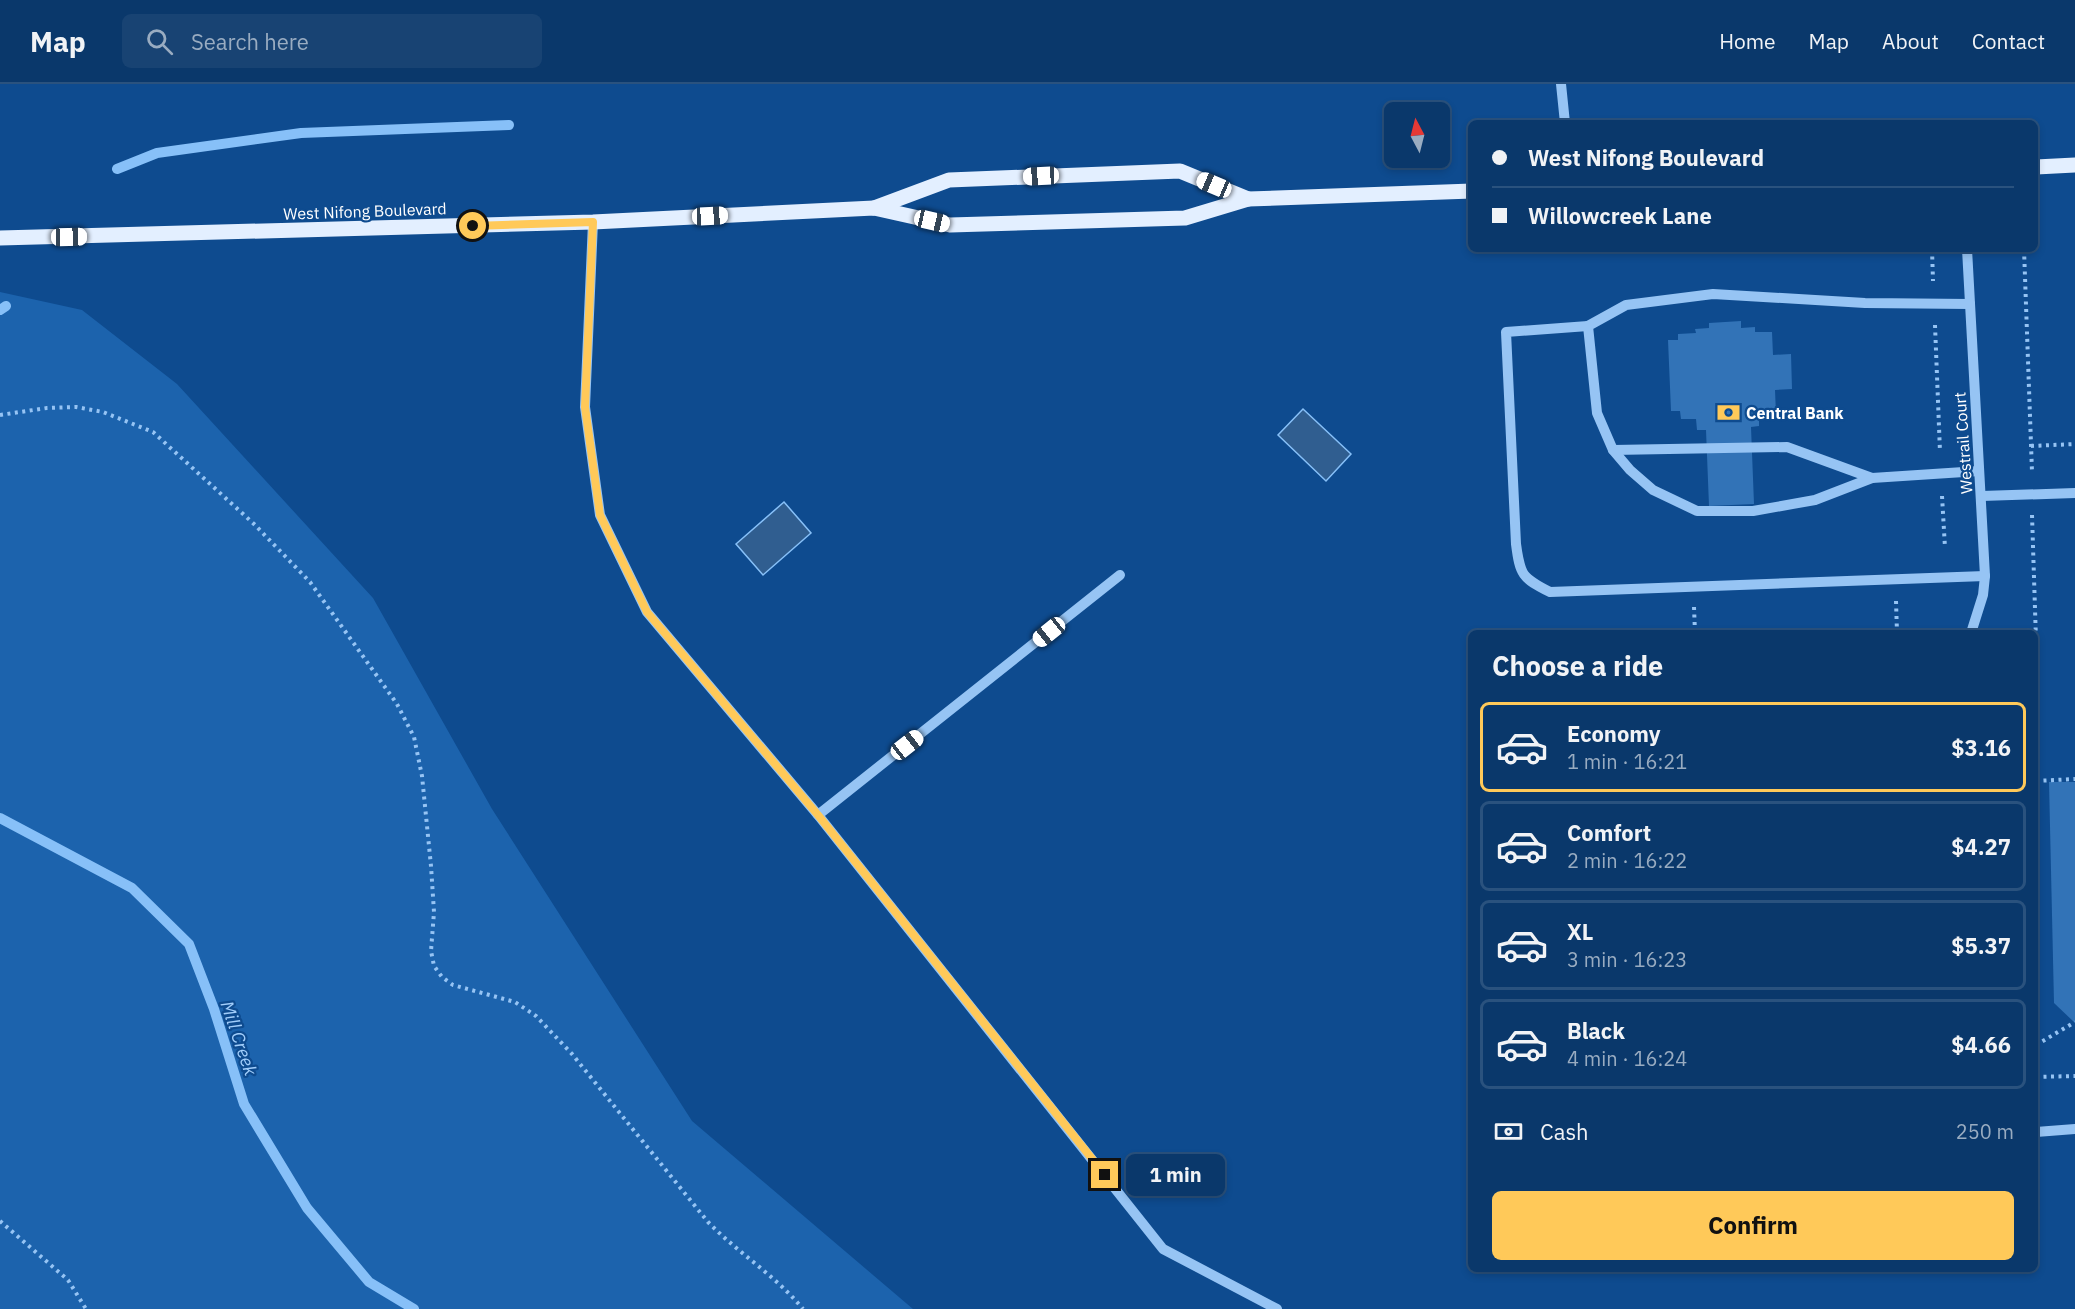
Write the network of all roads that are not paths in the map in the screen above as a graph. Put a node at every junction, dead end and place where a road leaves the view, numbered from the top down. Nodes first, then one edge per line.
1 (1561, 84) edge
2 (1565, 120) edge
3 (2075, 165) edge
4 (2038, 167) edge
5 (1468, 191) edge
6 (1248, 199) junction
7 (874, 208) junction
8 (593, 222) junction
9 (0, 238) edge
10 (1967, 252) edge
11 (1970, 304) junction
12 (1588, 326) junction
13 (1613, 450) junction
14 (1978, 471) junction
15 (1872, 478) junction
16 (2075, 493) edge
17 (1982, 496) junction
18 (1120, 575) dead end
19 (1985, 576) junction
20 (1972, 630) edge
21 (818, 815) junction
22 (2075, 1130) edge
23 (2038, 1132) edge
24 (1277, 1309) edge

1 - 2 street
3 - 4 main road
5 - 6 main road, West Nifong Boulevard
6 - 7 main road, West Nifong Boulevard
6 - 7 main road, West Nifong Boulevard
7 - 8 main road, West Nifong Boulevard
8 - 9 main road, West Nifong Boulevard
8 - 21 street
10 - 11 street, Westrail Court
11 - 12 street
11 - 14 street, Westrail Court
12 - 13 street
12 - 19 street
13 - 15 street
13 - 15 street
14 - 15 street
14 - 17 street, Westrail Court
16 - 17 street
17 - 19 street, Westrail Court
18 - 21 street
19 - 20 street, Westrail Court
21 - 24 street
22 - 23 street

